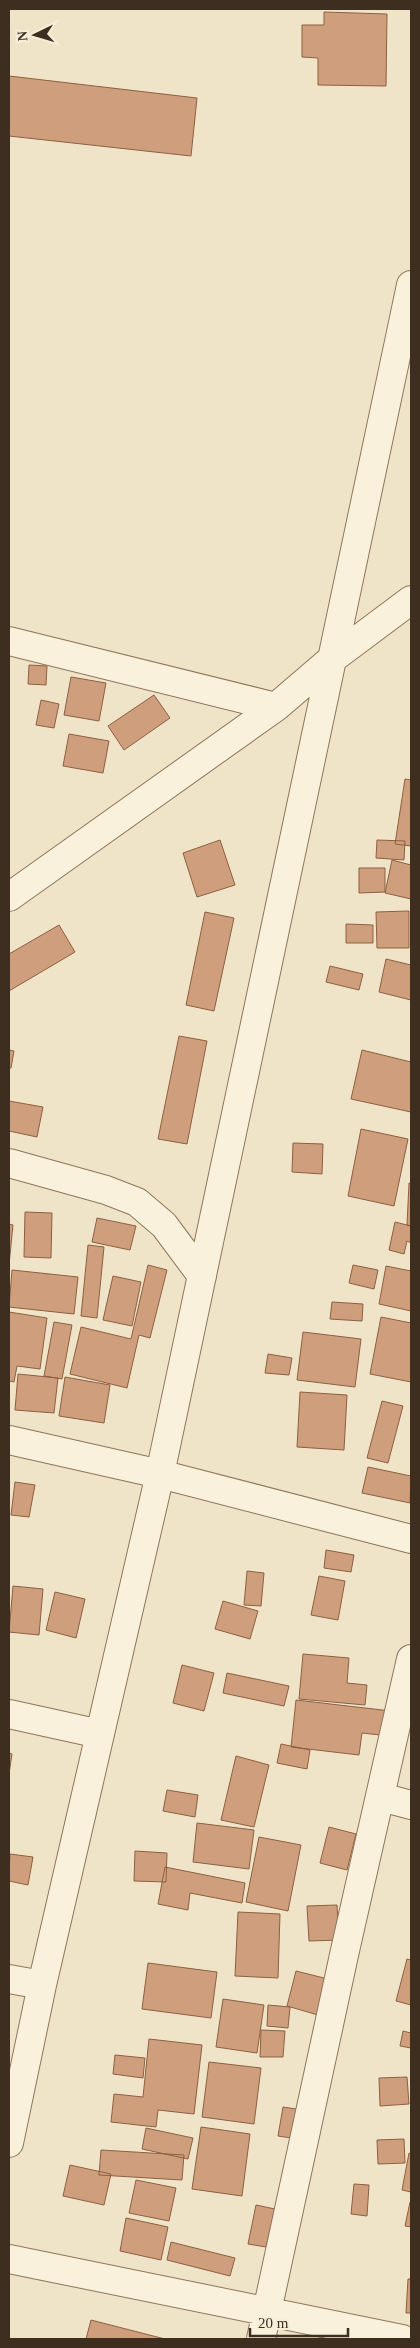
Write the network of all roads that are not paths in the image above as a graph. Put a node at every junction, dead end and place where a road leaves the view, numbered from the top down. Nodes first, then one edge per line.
1 (411, 285) edge
2 (411, 600) edge
3 (9, 641) edge
4 (332, 659) junction
5 (276, 707) junction
6 (12, 892) edge
7 (9, 1163) edge
8 (202, 1276) junction
9 (9, 1440) edge
10 (160, 1474) junction
11 (411, 1539) edge
12 (411, 1659) edge
13 (9, 1714) edge
14 (100, 1734) junction
15 (381, 1797) junction
16 (411, 1805) edge
17 (9, 1978) edge
18 (42, 1985) junction
19 (9, 2143) edge
20 (9, 2259) edge
21 (268, 2312) junction
22 (261, 2339) edge
23 (402, 2339) edge

1 - 4 street
2 - 4 street
3 - 5 street
4 - 5 street
4 - 8 street
5 - 6 street
7 - 8 street
8 - 10 street
9 - 10 street
10 - 11 street
10 - 14 street
12 - 15 street
13 - 14 street
14 - 18 street
15 - 16 street
15 - 21 street
17 - 18 street
18 - 19 street
20 - 21 street
21 - 22 street
21 - 23 street

